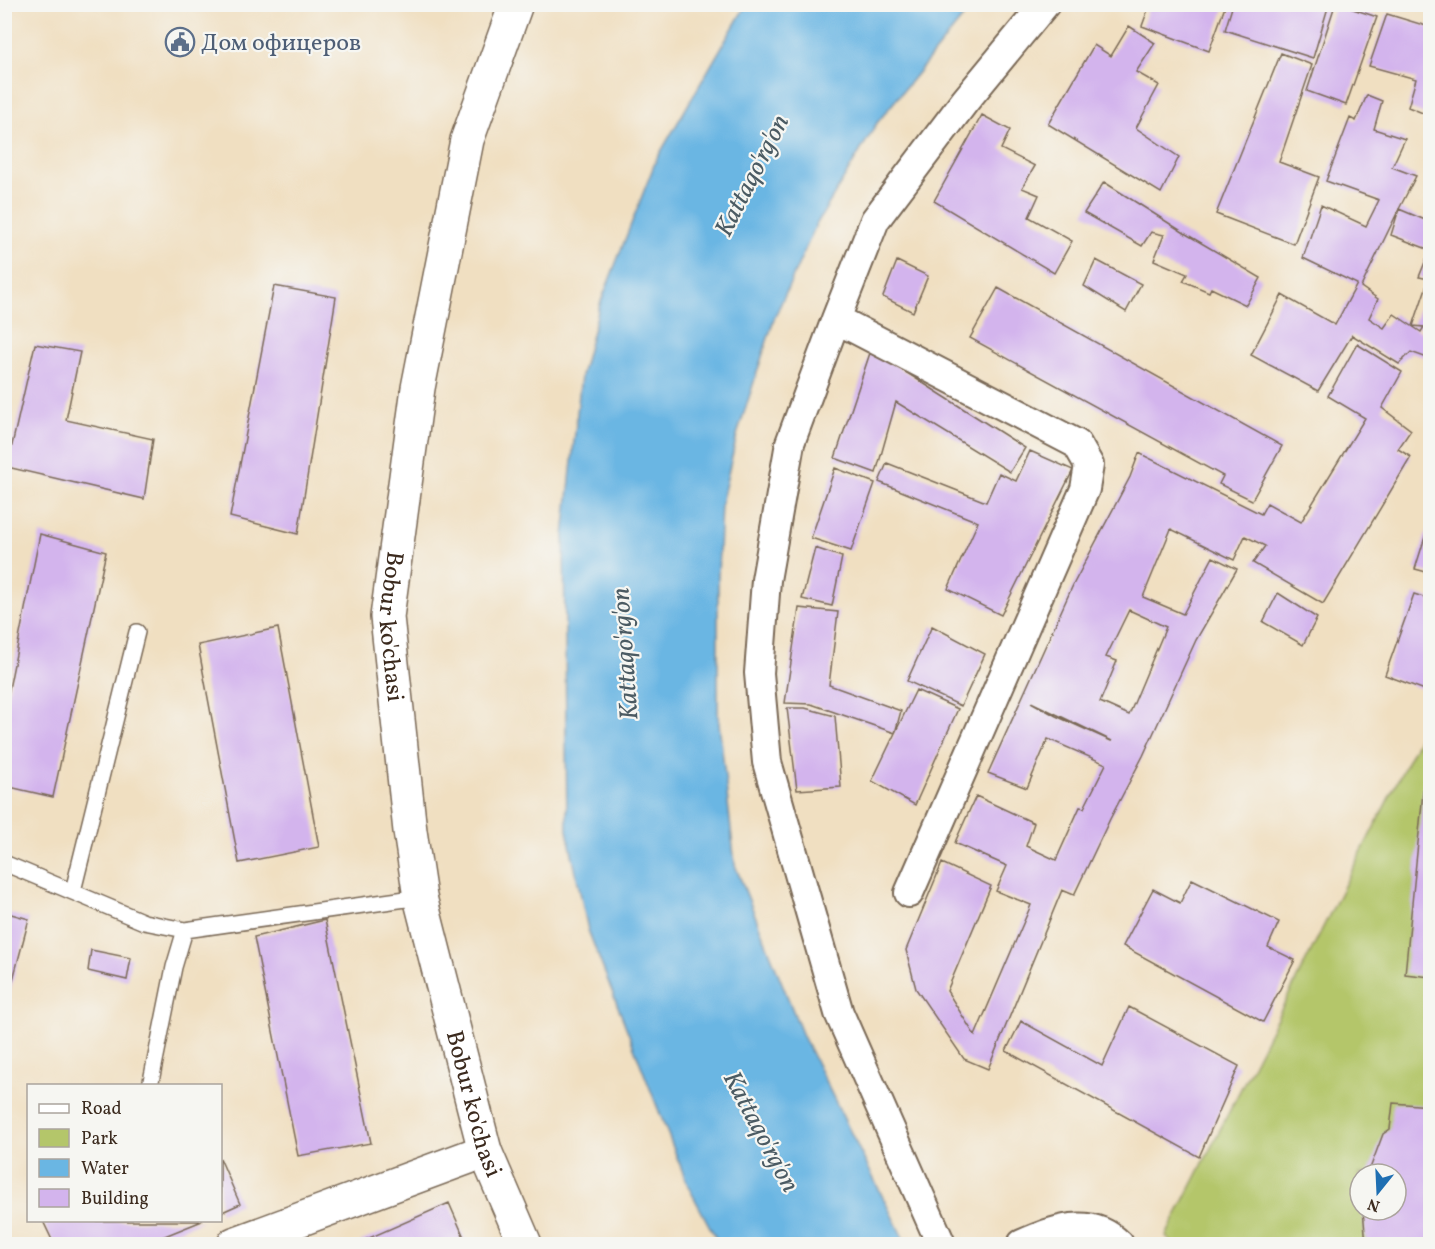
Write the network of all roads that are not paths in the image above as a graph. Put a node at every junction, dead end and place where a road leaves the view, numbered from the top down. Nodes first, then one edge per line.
1 (516, 4) edge
2 (1045, 4) edge
3 (836, 319) junction
4 (137, 632) dead end
5 (4, 863) edge
6 (73, 891) junction
7 (909, 893) dead end
8 (420, 897) junction
9 (185, 930) junction
10 (150, 1084) edge
11 (485, 1151) junction
12 (234, 1245) edge
13 (525, 1245) edge
14 (941, 1245) edge
15 (1022, 1245) edge
16 (1119, 1245) edge

1 - 8 street, Bobur ko'chasi
2 - 3 street
3 - 7 street
3 - 14 street
4 - 6 lane
5 - 6 lane
6 - 9 lane
8 - 9 lane
8 - 11 street, Bobur ko'chasi
9 - 10 lane
11 - 12 street
11 - 13 street, Bobur ko'chasi
15 - 16 street

